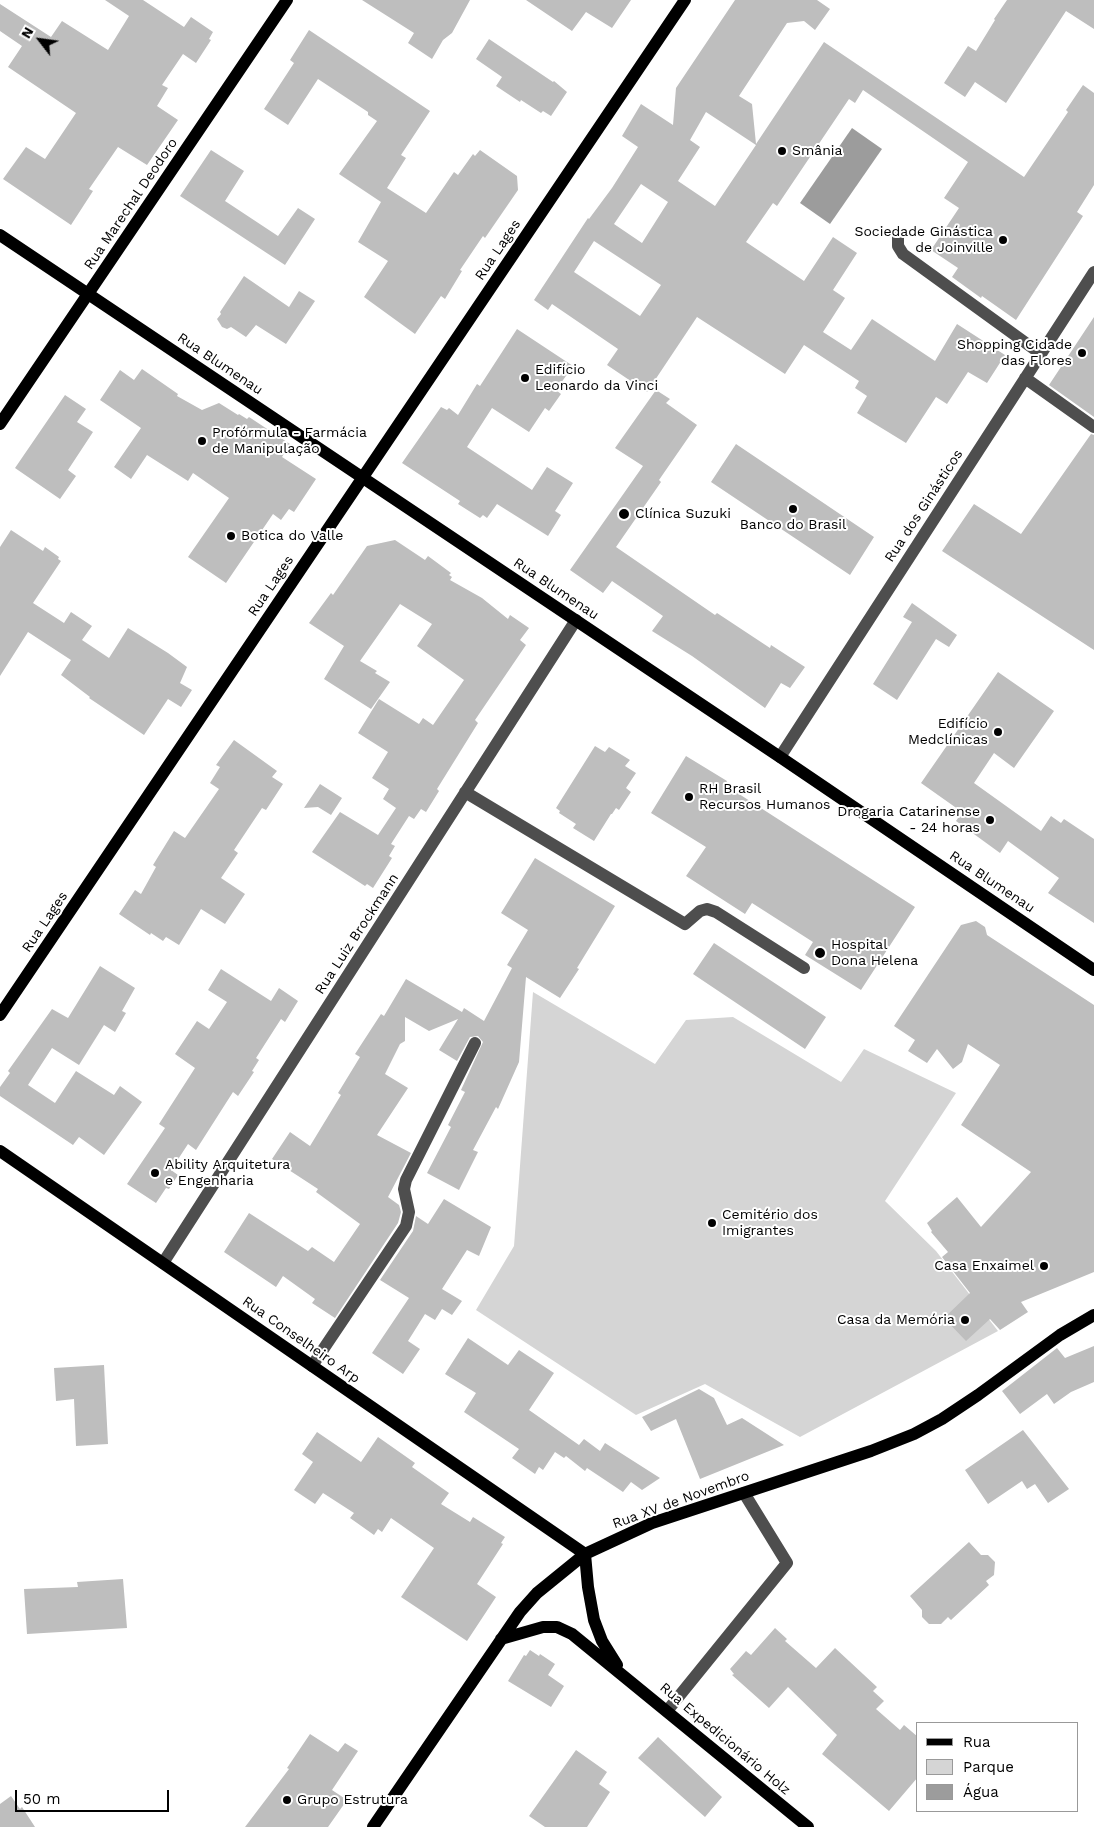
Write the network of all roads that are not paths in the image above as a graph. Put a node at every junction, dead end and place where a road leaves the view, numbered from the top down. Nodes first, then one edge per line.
1 (287, 0) edge
2 (685, 0) edge
3 (0, 235) edge
4 (898, 235) dead end
5 (1094, 272) edge
6 (88, 294) junction
7 (1041, 354) junction
8 (1025, 378) junction
9 (0, 424) edge
10 (1094, 427) edge
11 (363, 478) junction
12 (576, 620) junction
13 (780, 757) junction
14 (465, 792) junction
15 (804, 968) dead end
16 (1094, 970) edge
17 (0, 1015) edge
18 (475, 1043) dead end
19 (0, 1151) edge
20 (162, 1263) junction
21 (1094, 1315) edge
22 (312, 1366) junction
23 (744, 1493) junction
24 (585, 1554) junction
25 (500, 1639) junction
26 (623, 1674) junction
27 (667, 1710) junction
28 (373, 1827) edge
29 (808, 1827) edge

1 - 6 main road, Rua Marechal Deodoro
2 - 11 main road, Rua Lages
3 - 6 main road, Rua Blumenau
4 - 7 street
5 - 7 street, Rua dos Ginásticos
6 - 9 main road, Rua Marechal Deodoro
6 - 11 main road, Rua Blumenau
7 - 8 street, Rua dos Ginásticos
8 - 10 street
8 - 13 street, Rua dos Ginásticos
11 - 12 main road, Rua Blumenau
11 - 17 main road, Rua Lages
12 - 13 main road, Rua Blumenau
12 - 14 street, Rua Luiz Brockmann
13 - 16 main road, Rua Blumenau
14 - 15 street
14 - 20 street, Rua Luiz Brockmann
18 - 22 street
19 - 20 main road, Rua Conselheiro Arp
20 - 22 main road, Rua Conselheiro Arp
21 - 23 main road, Rua XV de Novembro
22 - 24 main road, Rua Conselheiro Arp
23 - 24 main road, Rua XV de Novembro
23 - 27 street
24 - 25 main road, Rua XV de Novembro
24 - 26 main road, Rua Expedicionário Holz
25 - 26 main road, Rua Expedicionário Holz
25 - 28 main road, Rua XV de Novembro
26 - 27 main road, Rua Expedicionário Holz
27 - 29 main road, Rua Expedicionário Holz

